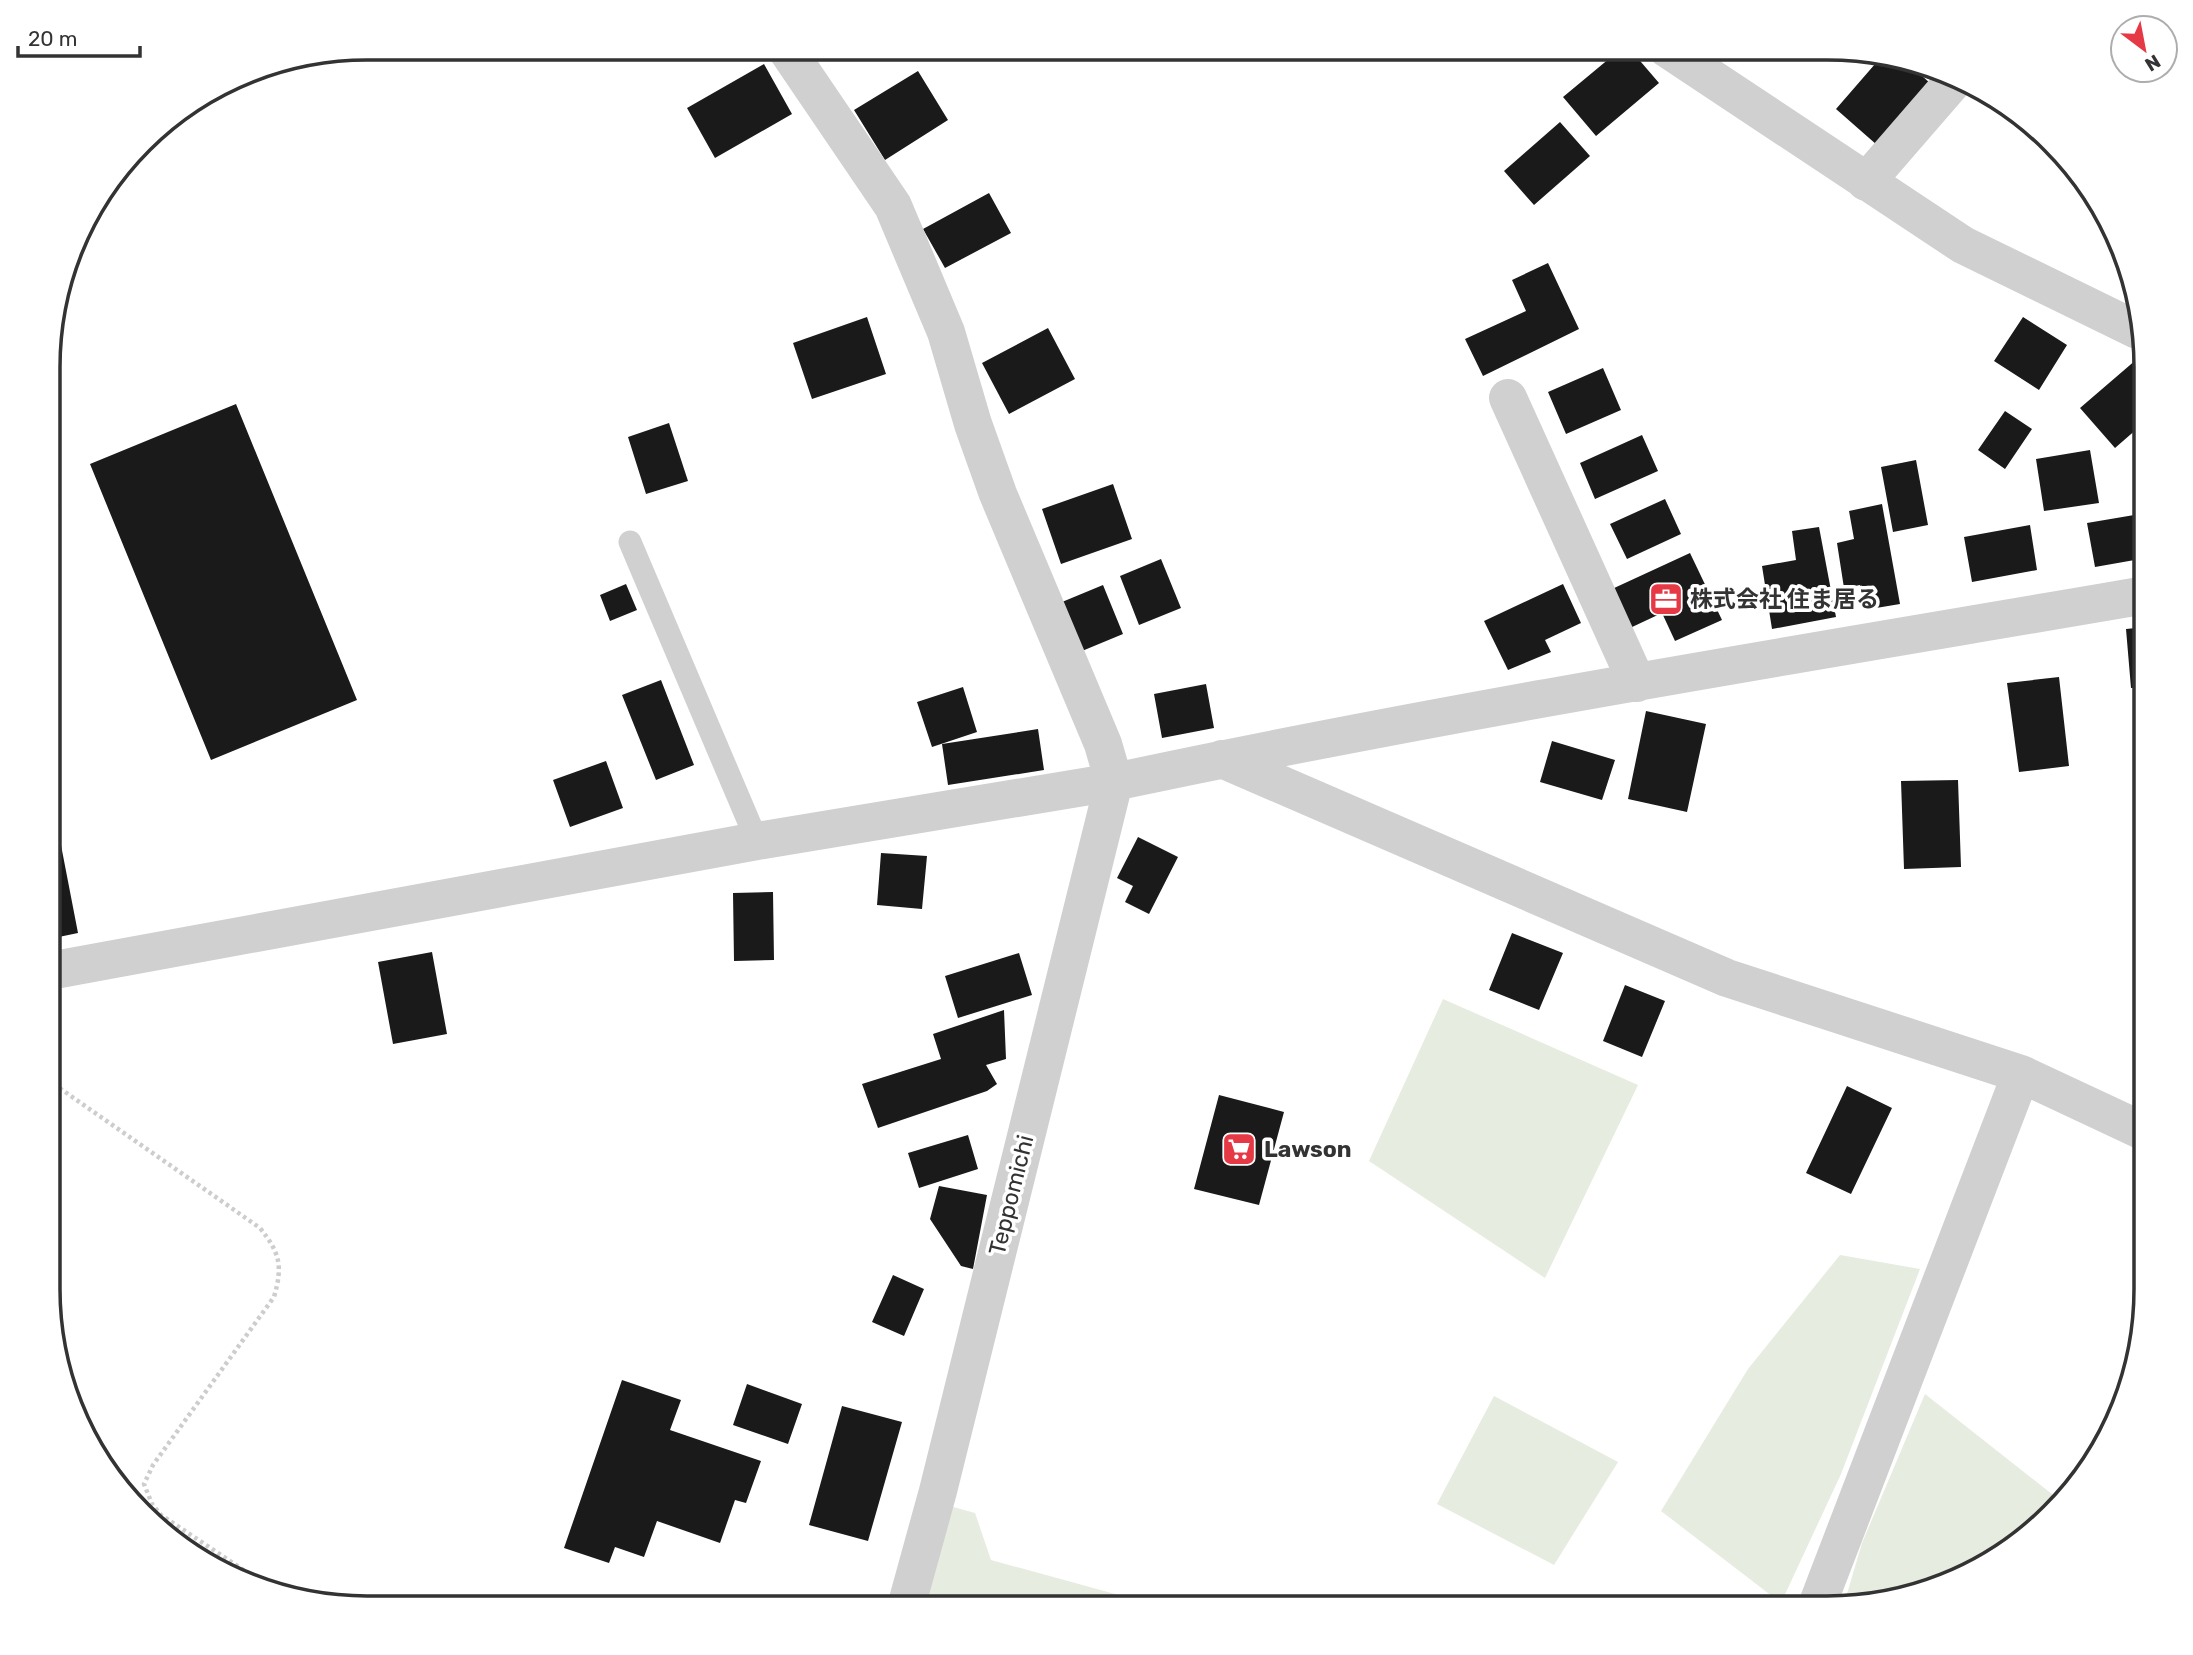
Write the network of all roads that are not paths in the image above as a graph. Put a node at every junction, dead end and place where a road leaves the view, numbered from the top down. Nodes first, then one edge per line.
1 (794, 60) edge
2 (1684, 60) edge
3 (1950, 86) edge
4 (1866, 182) junction
5 (2131, 327) edge
6 (1508, 398) dead end
7 (630, 542) dead end
8 (2134, 597) edge
9 (1637, 682) junction
10 (1222, 759) junction
11 (1114, 782) junction
12 (757, 841) junction
13 (60, 969) edge
14 (2021, 1074) junction
15 (2134, 1127) edge
16 (909, 1596) edge
17 (1821, 1596) edge

1 - 11 street
2 - 4 street
3 - 4 street
4 - 5 street
6 - 9 street
7 - 12 lane
8 - 9 street
9 - 10 street
10 - 11 street
10 - 14 street
11 - 12 street
11 - 16 street, Teppomichi
12 - 13 street
14 - 15 street
14 - 17 street

